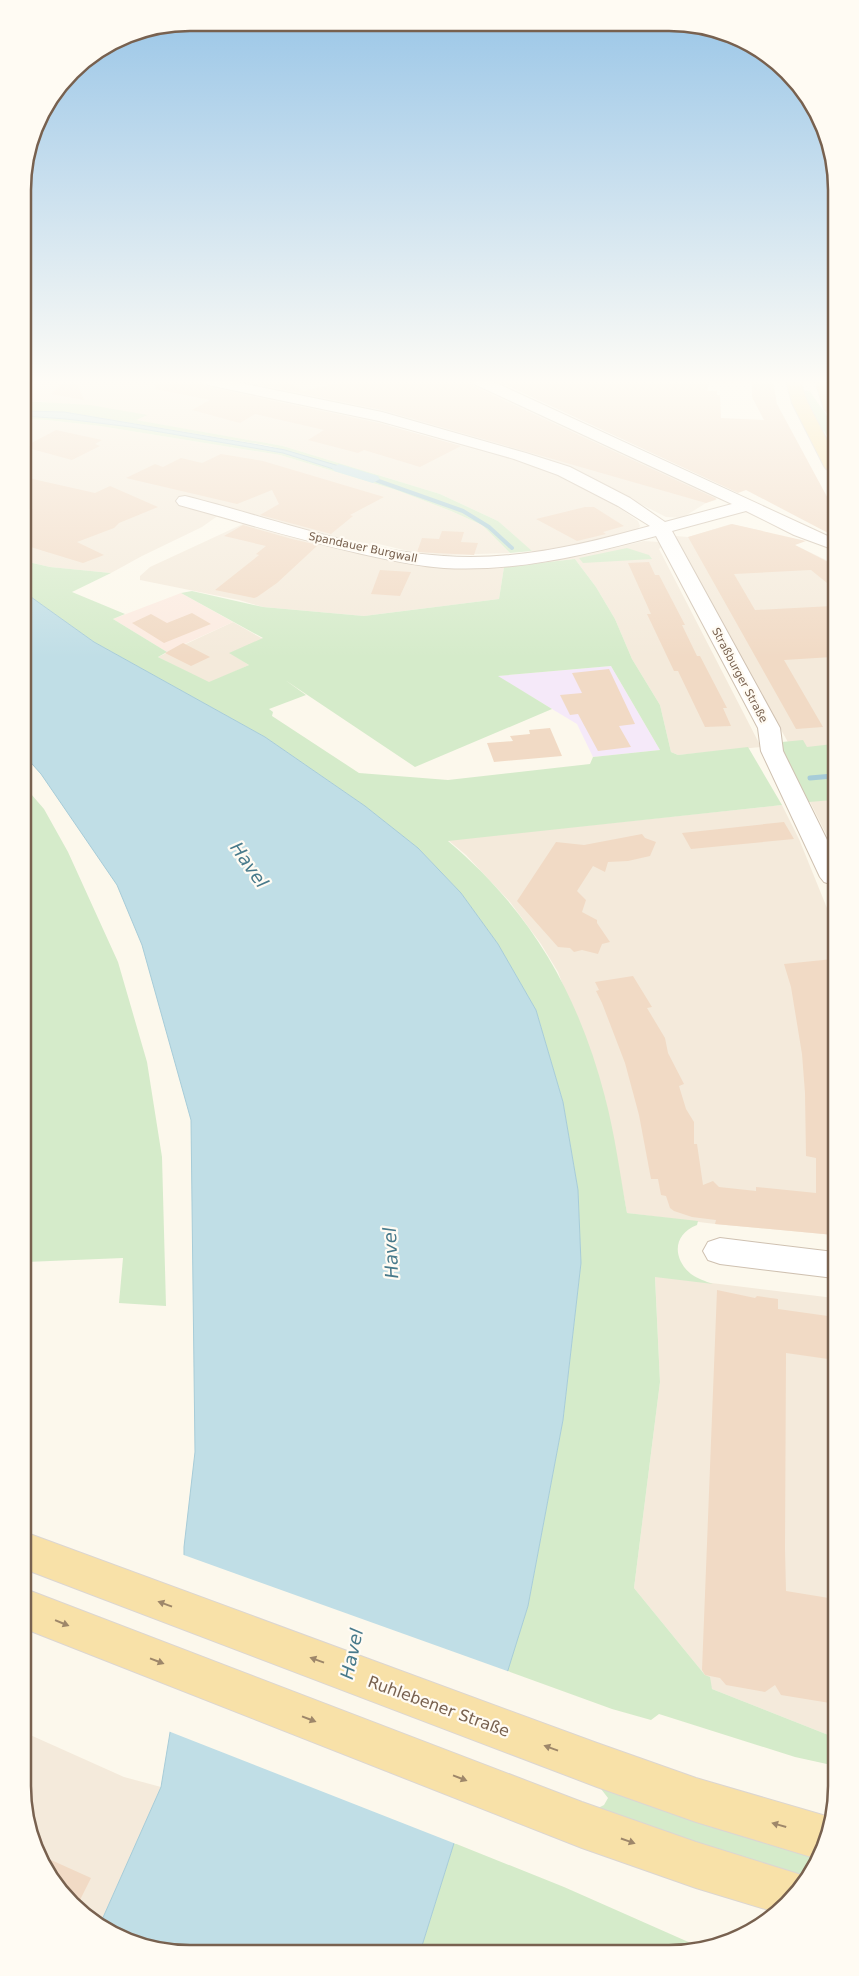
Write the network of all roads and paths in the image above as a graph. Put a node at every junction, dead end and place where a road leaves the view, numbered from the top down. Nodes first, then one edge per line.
1 (569, 473) edge
2 (681, 473) edge
3 (185, 501) dead end
4 (748, 505) junction
5 (662, 530) junction
6 (828, 541) edge
7 (828, 866) edge
8 (720, 1251) dead end
9 (827, 1264) edge
10 (31, 1553) edge
11 (31, 1611) edge
12 (819, 1837) edge
13 (786, 1892) edge

1 - 5 street
2 - 4 street
3 - 5 street, Spandauer Burgwall
4 - 5 street, Spandauer Burgwall
4 - 6 street
5 - 7 street, Straßburger Straße
8 - 9 street
12 -> 10 main road, Ruhlebener Straße
11 -> 13 main road

